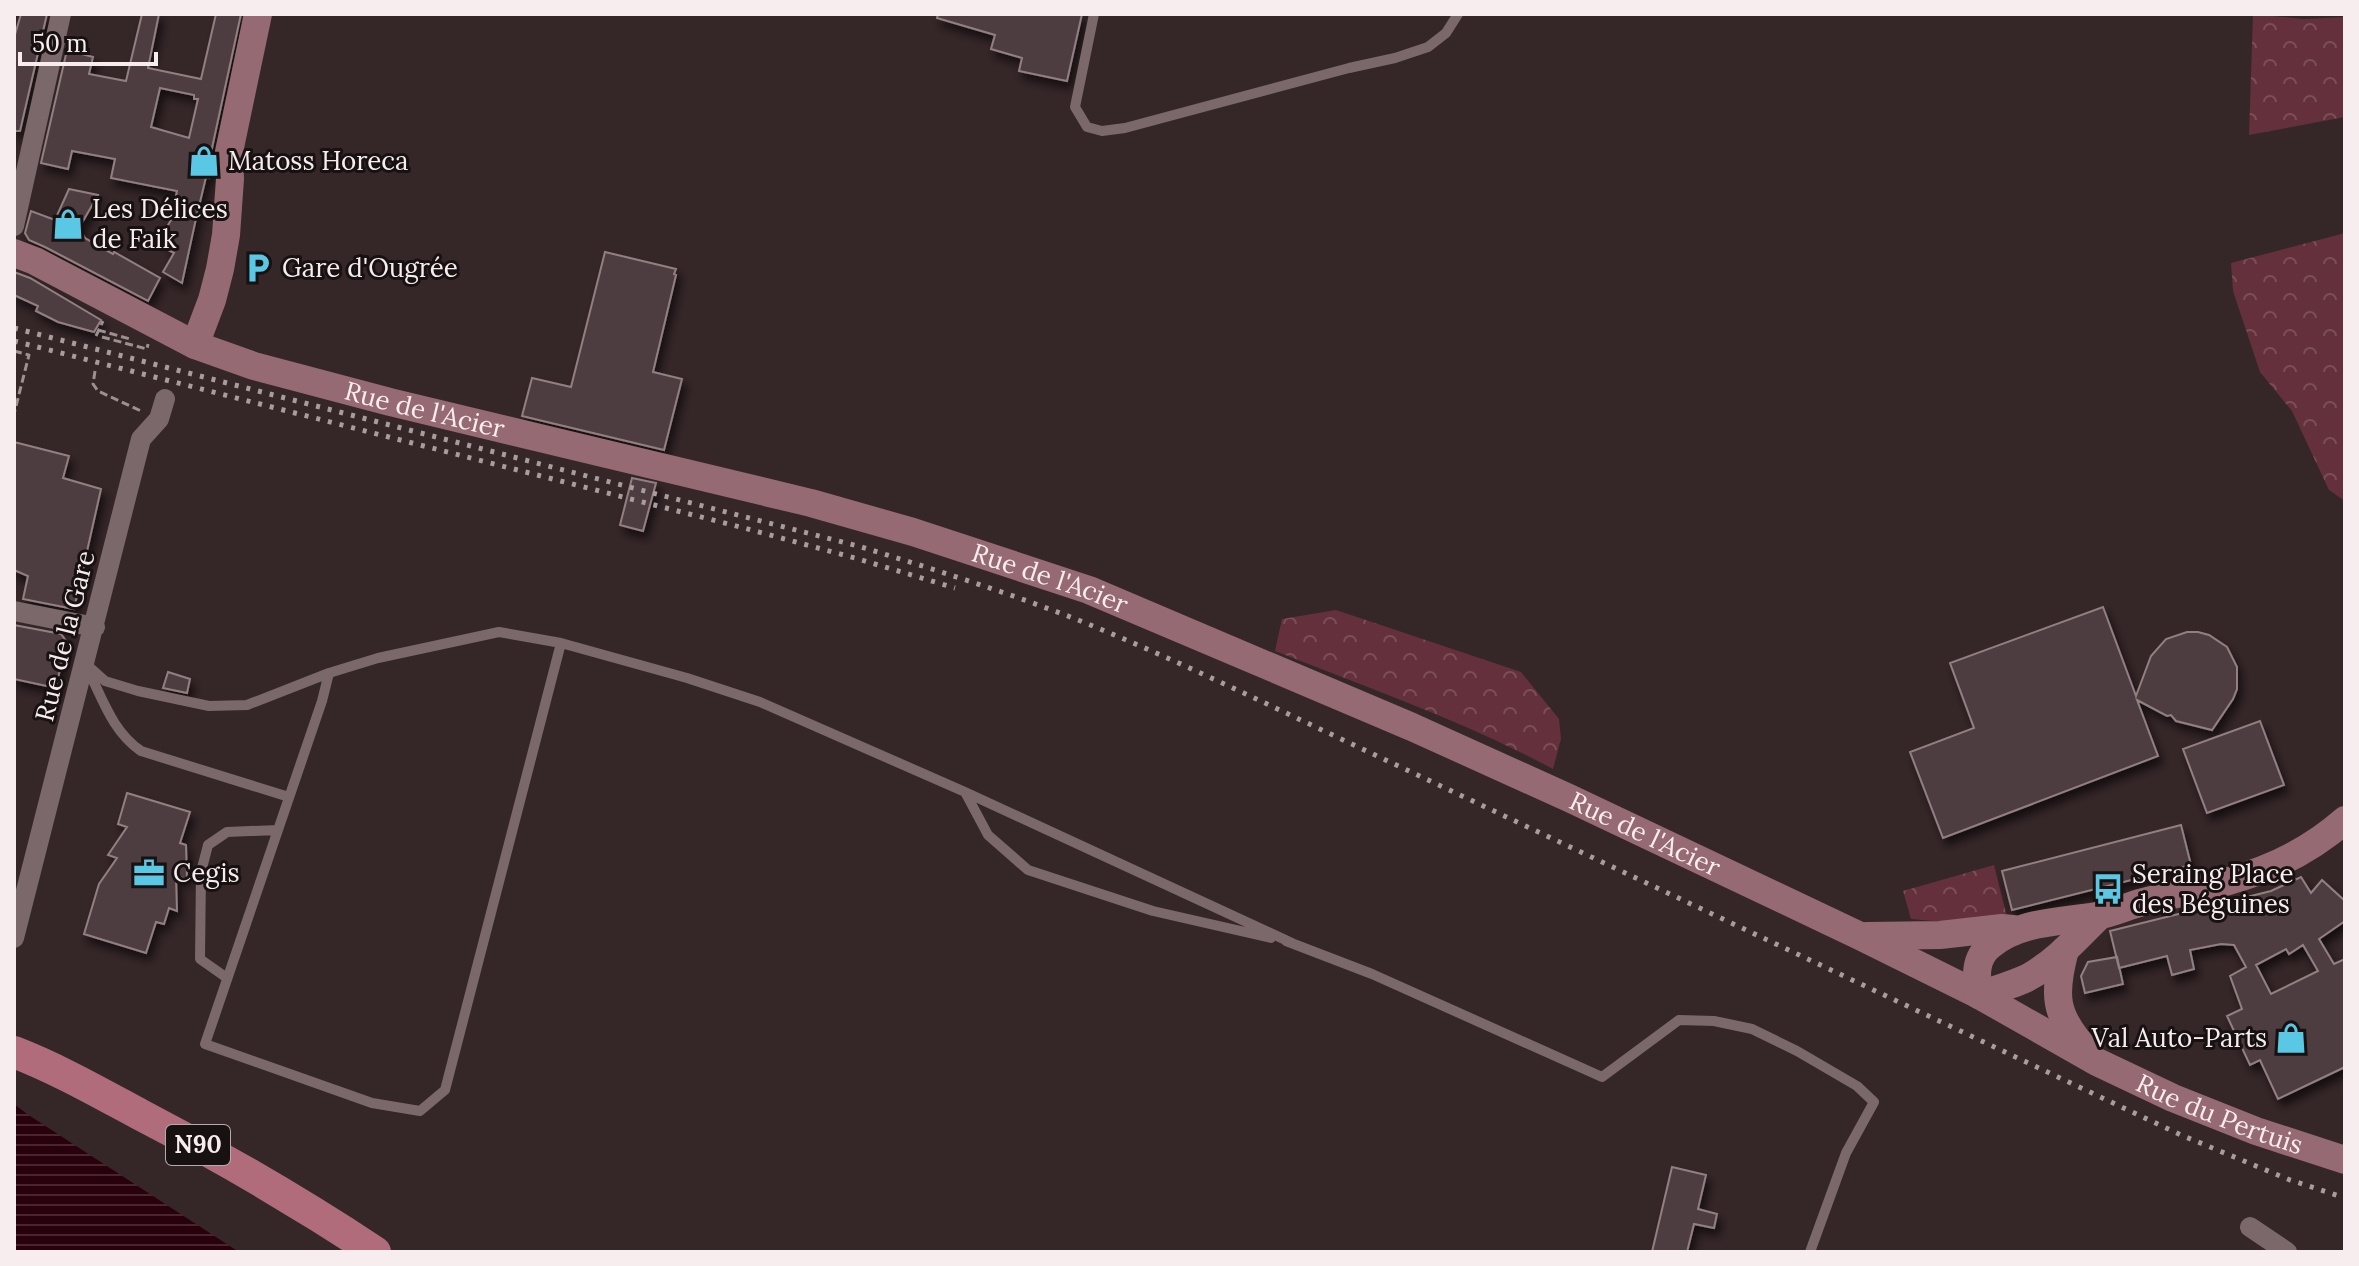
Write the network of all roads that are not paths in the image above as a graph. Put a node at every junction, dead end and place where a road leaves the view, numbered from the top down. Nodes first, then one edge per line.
1 (61, 14) edge
2 (258, 14) edge
3 (1094, 14) edge
4 (1458, 14) edge
5 (14, 226) edge
6 (14, 253) edge
7 (195, 345) junction
8 (165, 399) dead end
9 (14, 611) edge
10 (95, 627) junction
11 (561, 643) junction
12 (86, 664) junction
13 (329, 673) junction
14 (965, 792) junction
15 (289, 797) junction
16 (2345, 820) edge
17 (278, 830) junction
18 (2099, 916) junction
19 (2018, 929) junction
20 (1860, 936) junction
21 (14, 938) edge
22 (1292, 943) junction
23 (2065, 950) junction
24 (227, 978) junction
25 (1979, 995) junction
26 (14, 1052) edge
27 (2097, 1062) junction
28 (2345, 1160) edge
29 (2250, 1227) dead end
30 (375, 1252) edge
31 (1810, 1252) edge
32 (2287, 1252) edge

1 - 5 street
2 - 7 main road
3 - 4 lane
6 - 7 main road, Rue de l'Acier
7 - 20 main road, Rue de l'Acier
8 - 10 street, Rue de la Gare
9 - 10 street
10 - 12 street, Rue de la Gare
11 - 13 lane
11 - 14 lane
11 - 24 lane
12 - 13 lane
12 - 15 lane
12 - 21 street, Rue de la Gare
13 - 15 lane
14 - 22 lane
14 - 22 lane
15 - 17 lane
16 - 18 main road
17 - 24 lane
17 - 24 lane
18 - 19 main road
18 - 23 main road
19 - 20 main road
19 - 25 main road
20 - 25 main road, Rue de l'Acier
22 - 31 lane
23 - 25 main road
23 - 27 main road
25 - 27 main road, Rue du Pertuis
26 - 30 main road, N90
27 - 28 main road, Rue du Pertuis
29 - 32 street

